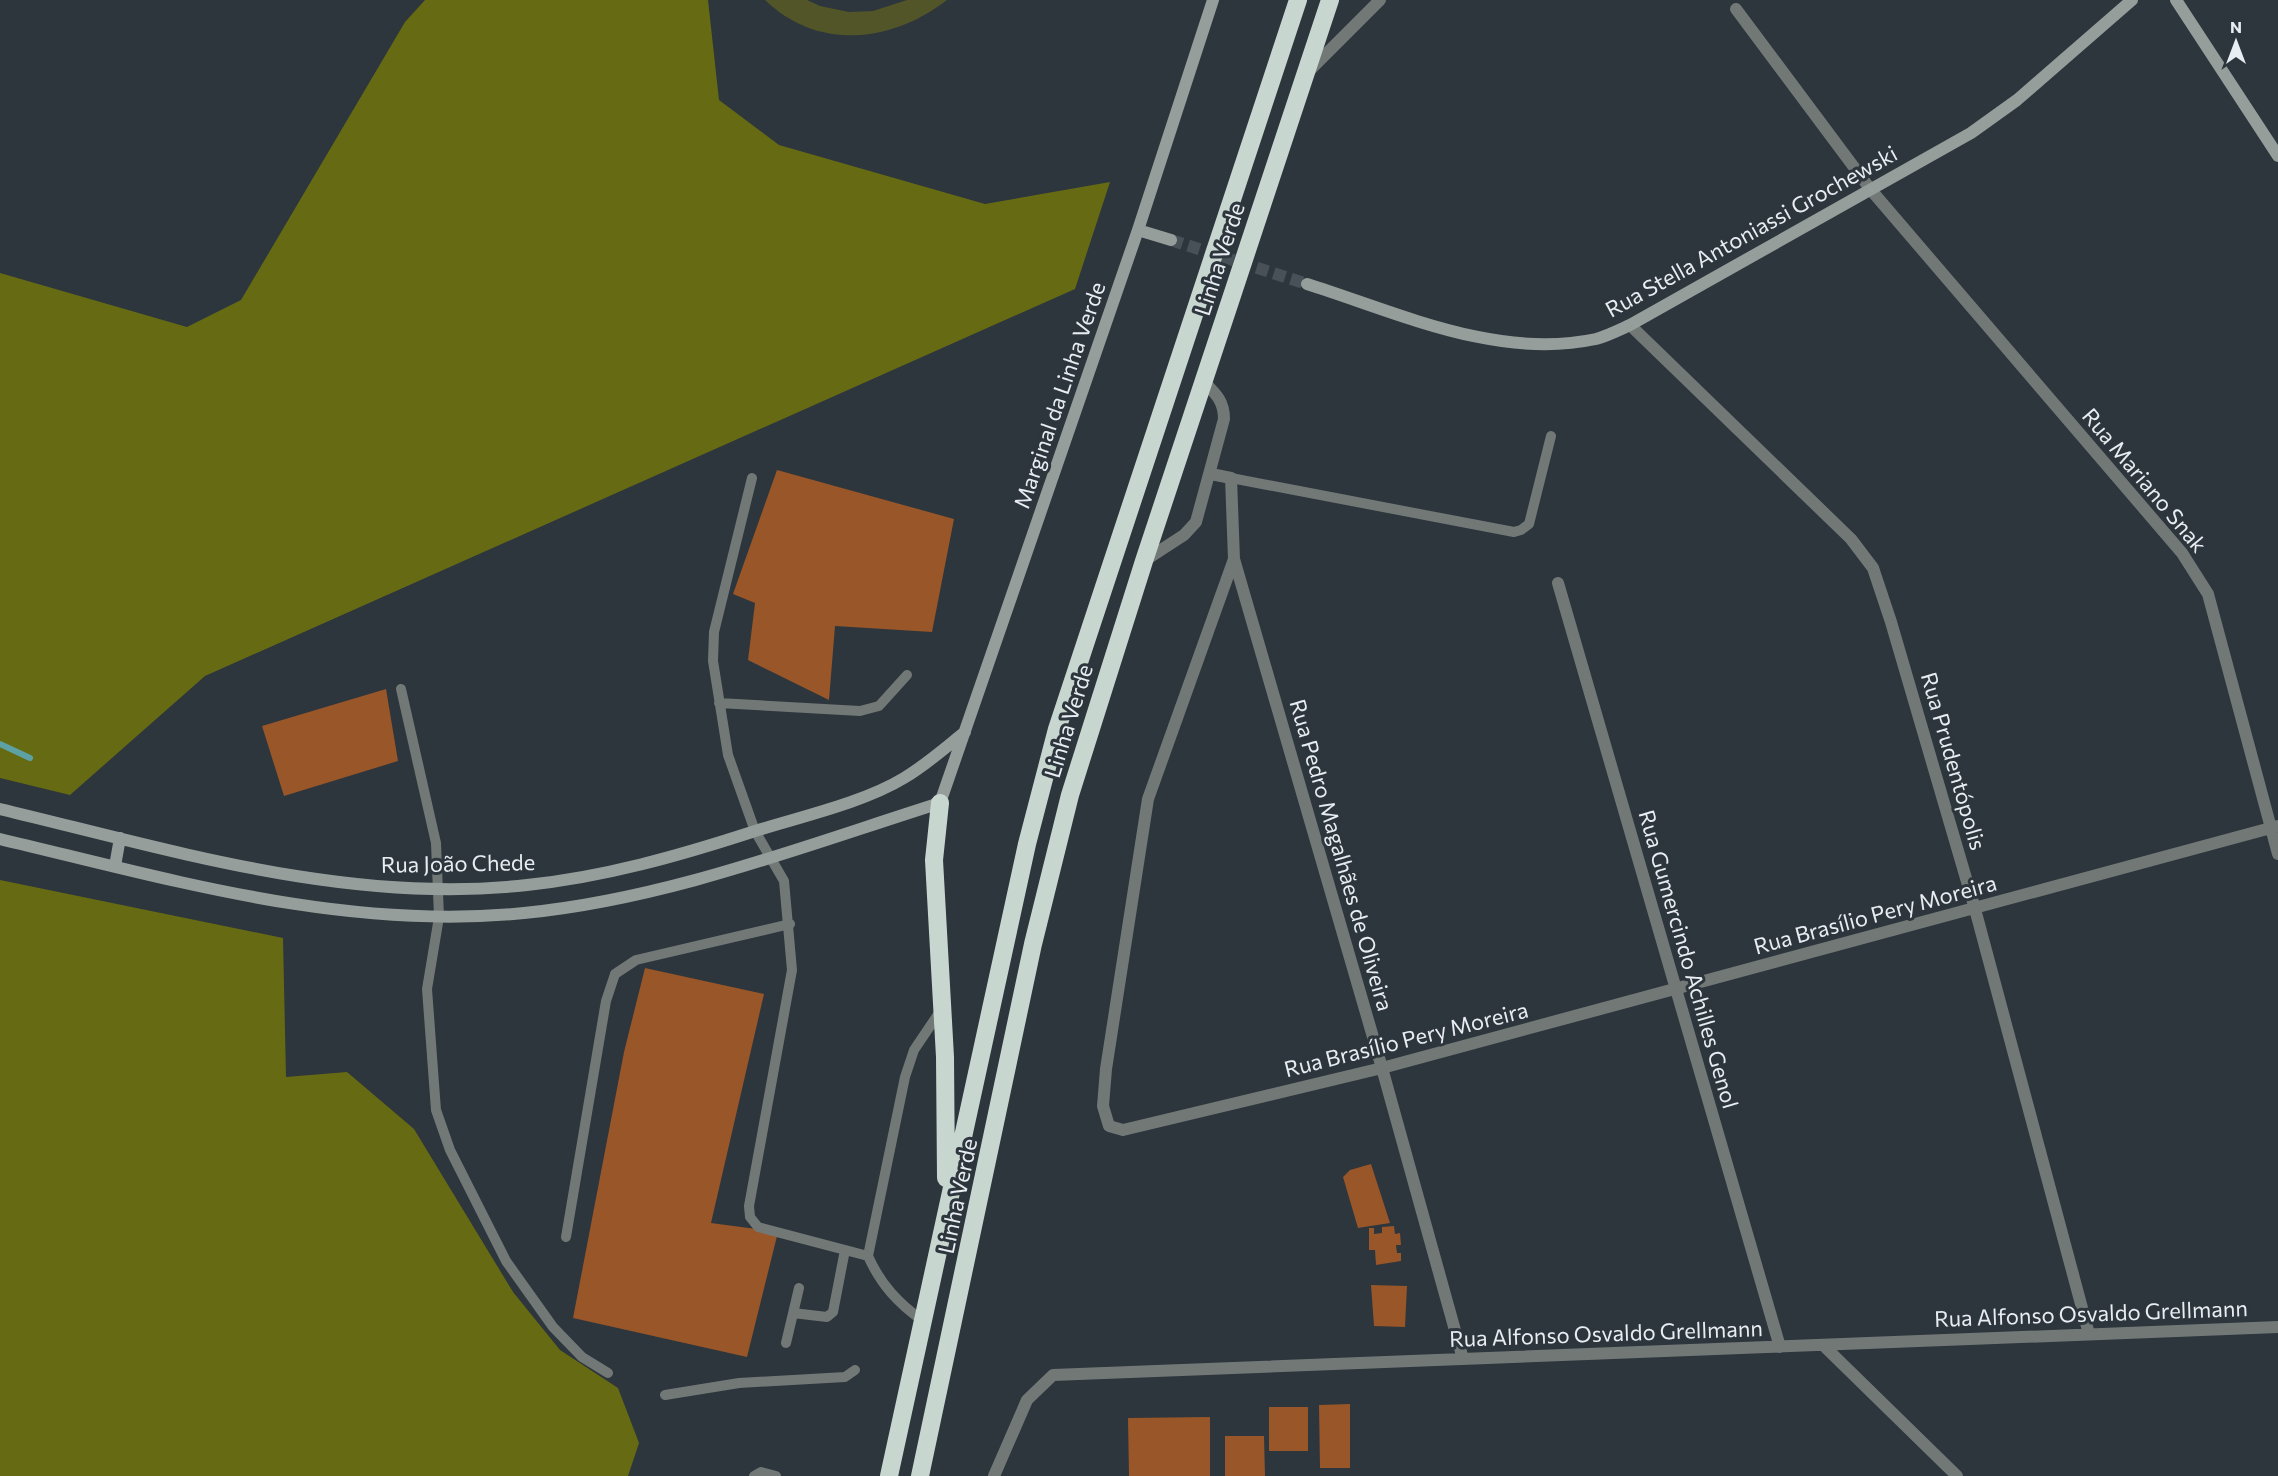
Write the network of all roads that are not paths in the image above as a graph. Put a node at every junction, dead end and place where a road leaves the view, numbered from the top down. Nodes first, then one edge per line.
1 (1213, 0) edge
2 (1298, 0) edge
3 (1330, 0) edge
4 (1380, 0) edge
5 (2132, 0) edge
6 (2176, 0) edge
7 (1736, 9) dead end
8 (1304, 76) junction
9 (2278, 156) edge
10 (1871, 190) junction
11 (1138, 230) junction
12 (1171, 240) tunnel mouth
13 (1307, 284) tunnel mouth
14 (1630, 325) junction
15 (1204, 382) junction
16 (1551, 436) dead end
17 (1211, 474) junction
18 (752, 478) dead end
19 (1231, 478) junction
20 (1234, 559) junction
21 (1144, 561) junction
22 (1558, 583) dead end
23 (907, 675) dead end
24 (400, 689) dead end
25 (719, 703) junction
26 (966, 732) junction
27 (940, 803) junction
28 (0, 809) edge
29 (2275, 827) edge
30 (755, 831) junction
31 (120, 837) junction
32 (0, 839) edge
33 (2278, 854) edge
34 (769, 857) junction
35 (115, 866) junction
36 (440, 889) junction
37 (1975, 909) junction
38 (439, 917) junction
39 (790, 924) junction
40 (1676, 990) junction
41 (943, 1007) junction
42 (1382, 1068) junction
43 (946, 1213) junction
44 (566, 1237) dead end
45 (845, 1250) junction
46 (868, 1256) junction
47 (799, 1288) dead end
48 (793, 1313) junction
49 (923, 1321) junction
50 (2278, 1327) edge
51 (2089, 1334) junction
52 (786, 1343) dead end
53 (1823, 1345) junction
54 (1780, 1347) junction
55 (1463, 1359) junction
56 (855, 1370) dead end
57 (608, 1373) dead end
58 (665, 1395) dead end
59 (754, 1476) edge
60 (776, 1476) edge
61 (889, 1476) edge
62 (921, 1476) edge
63 (994, 1476) edge
64 (1957, 1476) edge

1 - 11 main road, Marginal da Linha Verde
2 - 43 highway, Linha Verde
3 - 8 highway, Linha Verde
4 - 8 street
5 - 10 main road, Rua Stella Antoniassi Grochewski
6 - 9 main road
7 - 10 street, Rua Mariano Snak
8 - 15 highway, Linha Verde
10 - 14 main road, Rua Stella Antoniassi Grochewski
10 - 29 street, Rua Mariano Snak
11 - 12 main road
11 - 26 main road, Marginal da Linha Verde
13 - 14 main road, Rua Stella Antoniassi Grochewski
14 - 37 street, Rua Prudentópolis
15 - 17 street
15 - 21 highway, Linha Verde
16 - 19 lane
17 - 19 street
17 - 21 street
18 - 25 lane
19 - 20 street, Rua Pedro Magalhães de Oliveira
20 - 42 street, Rua Pedro Magalhães de Oliveira
20 - 42 street, Rua Brasílio Pery Moreira
21 - 62 highway, Linha Verde
22 - 40 street, Rua Gumercindo Achilles Genol
23 - 25 lane
24 - 36 lane
25 - 30 lane
26 - 27 main road, Marginal da Linha Verde
26 - 30 main road, Rua João Chede
27 - 34 main road
27 - 41 highway
28 - 31 main road, Rua João Chede
29 - 33 street, Rua Mariano Snak
29 - 37 street, Rua Brasílio Pery Moreira
30 - 34 lane
30 - 36 main road, Rua João Chede
31 - 35 main road
31 - 36 main road, Rua João Chede
32 - 35 main road
34 - 38 main road
34 - 39 lane
35 - 38 main road
36 - 38 lane
37 - 40 street, Rua Brasílio Pery Moreira
37 - 51 street, Rua Prudentópolis
38 - 57 lane
39 - 44 lane
39 - 45 lane
40 - 42 street, Rua Brasílio Pery Moreira
40 - 54 street, Rua Gumercindo Achilles Genol
41 - 43 highway
41 - 46 lane
42 - 55 street, Rua Pedro Magalhães de Oliveira
43 - 49 highway, Linha Verde
45 - 46 lane
45 - 48 lane
46 - 49 lane
47 - 48 lane
48 - 52 lane
49 - 61 highway, Linha Verde
50 - 51 street, Rua Alfonso Osvaldo Grellmann
51 - 53 street, Rua Alfonso Osvaldo Grellmann
53 - 54 street, Rua Alfonso Osvaldo Grellmann
53 - 64 street
54 - 55 street, Rua Alfonso Osvaldo Grellmann
55 - 63 street, Rua Alfonso Osvaldo Grellmann
56 - 58 lane
59 - 60 lane

